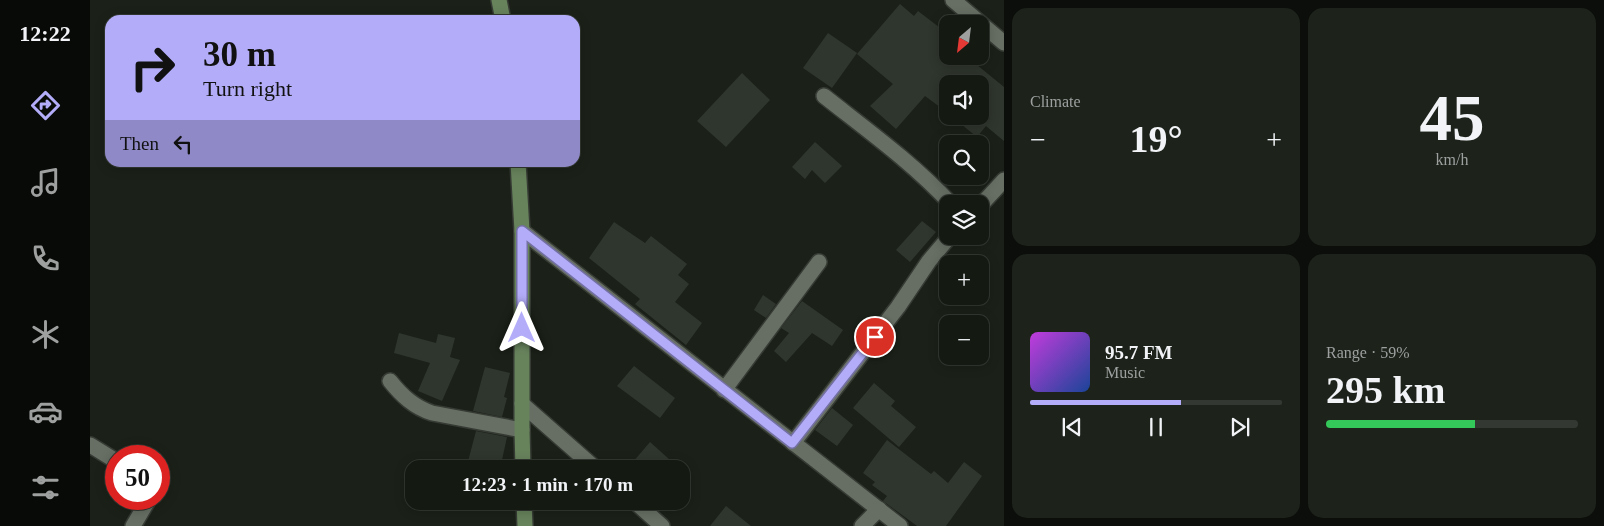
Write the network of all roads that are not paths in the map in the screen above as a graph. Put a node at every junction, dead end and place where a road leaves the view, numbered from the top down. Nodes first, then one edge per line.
1 (500, 0) edge
2 (953, 0) edge
3 (502, 15) edge
4 (1004, 42) edge
5 (824, 96) dead end
6 (518, 167) edge
7 (1004, 180) edge
8 (943, 195) edge
9 (989, 196) edge
10 (522, 231) junction
11 (942, 245) edge
12 (819, 262) dead end
13 (390, 381) dead end
14 (724, 390) junction
15 (522, 404) junction
16 (522, 430) junction
17 (792, 443) junction
18 (90, 445) edge
19 (105, 454) edge
20 (523, 460) edge
21 (586, 460) edge
22 (879, 509) junction
23 (142, 510) edge
24 (524, 510) edge
25 (644, 510) edge
26 (133, 526) edge
27 (525, 526) edge
28 (662, 526) edge
29 (862, 526) edge
30 (900, 526) edge

1 - 3 main road
2 - 4 street
5 - 8 street
6 - 10 main road
7 - 9 street
10 - 14 street
10 - 15 main road
11 - 17 street
12 - 14 street
13 - 16 street
14 - 17 street
15 - 16 main road
15 - 21 street
16 - 20 main road
17 - 22 street
18 - 19 street
22 - 29 street
22 - 30 street
23 - 26 street
24 - 27 main road
25 - 28 street

